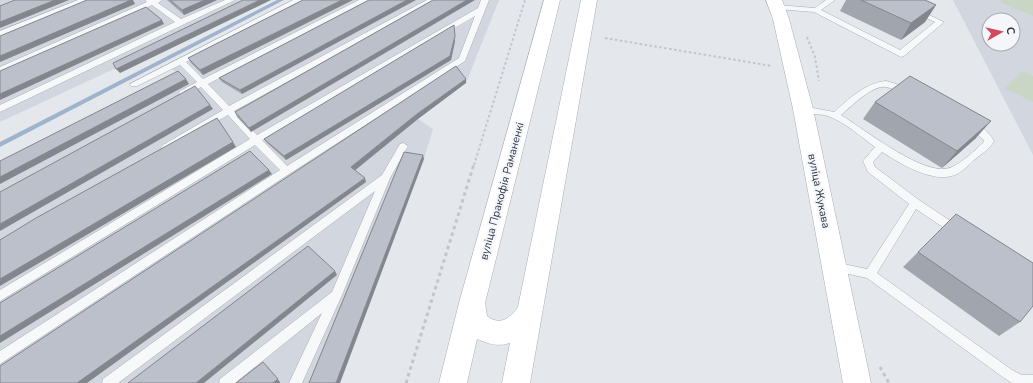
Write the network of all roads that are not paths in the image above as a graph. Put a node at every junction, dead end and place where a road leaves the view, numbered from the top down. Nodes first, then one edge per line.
1 (84, 0) edge
2 (231, 0) edge
3 (300, 0) edge
4 (365, 0) edge
5 (432, 0) edge
6 (552, 0) edge
7 (589, 0) edge
8 (831, 0) edge
9 (891, 0) edge
10 (153, 1) edge
11 (776, 3) edge
12 (484, 4) edge
13 (816, 10) junction
14 (180, 22) junction
15 (0, 34) edge
16 (181, 62) junction
17 (0, 70) edge
18 (201, 83) junction
19 (134, 84) dead end
20 (914, 96) edge
21 (174, 98) edge
22 (803, 109) junction
23 (0, 110) edge
24 (228, 111) junction
25 (835, 115) junction
26 (960, 120) edge
27 (256, 140) junction
28 (403, 146) dead end
29 (881, 148) junction
30 (159, 151) edge
31 (286, 171) junction
32 (385, 178) junction
33 (915, 203) junction
34 (967, 238) edge
35 (834, 267) junction
36 (870, 274) junction
37 (336, 294) junction
38 (0, 296) edge
39 (472, 303) junction
40 (529, 312) junction
41 (0, 358) edge
42 (1033, 381) edge
43 (108, 383) edge
44 (225, 383) edge
45 (295, 383) edge
46 (453, 383) edge
47 (516, 383) edge
48 (857, 383) edge

1 - 15 lane
2 - 14 lane
3 - 16 lane
4 - 18 lane
5 - 24 lane
6 - 39 street, вуліца Пракофія Раманенкі
7 - 40 street
8 - 13 lane
9 - 13 lane
10 - 14 lane
10 - 17 lane
11 - 13 lane
11 - 22 street, вуліца Жукава
12 - 27 lane
12 - 31 lane
14 - 23 lane
16 - 18 lane
16 - 19 lane
18 - 21 lane
18 - 24 lane
20 - 25 lane
22 - 25 lane
22 - 35 street, вуліца Жукава
24 - 27 lane
24 - 30 lane
25 - 29 lane
26 - 29 lane
27 - 31 lane
27 - 38 lane
28 - 32 lane
29 - 33 lane
31 - 41 lane
32 - 37 lane
32 - 43 lane
33 - 34 lane
33 - 36 lane
35 - 36 lane
35 - 48 street, вуліца Жукава
36 - 42 lane
37 - 44 lane
37 - 45 lane
39 - 40 street
39 - 46 street, вуліца Пракофія Раманенкі
40 - 47 street

